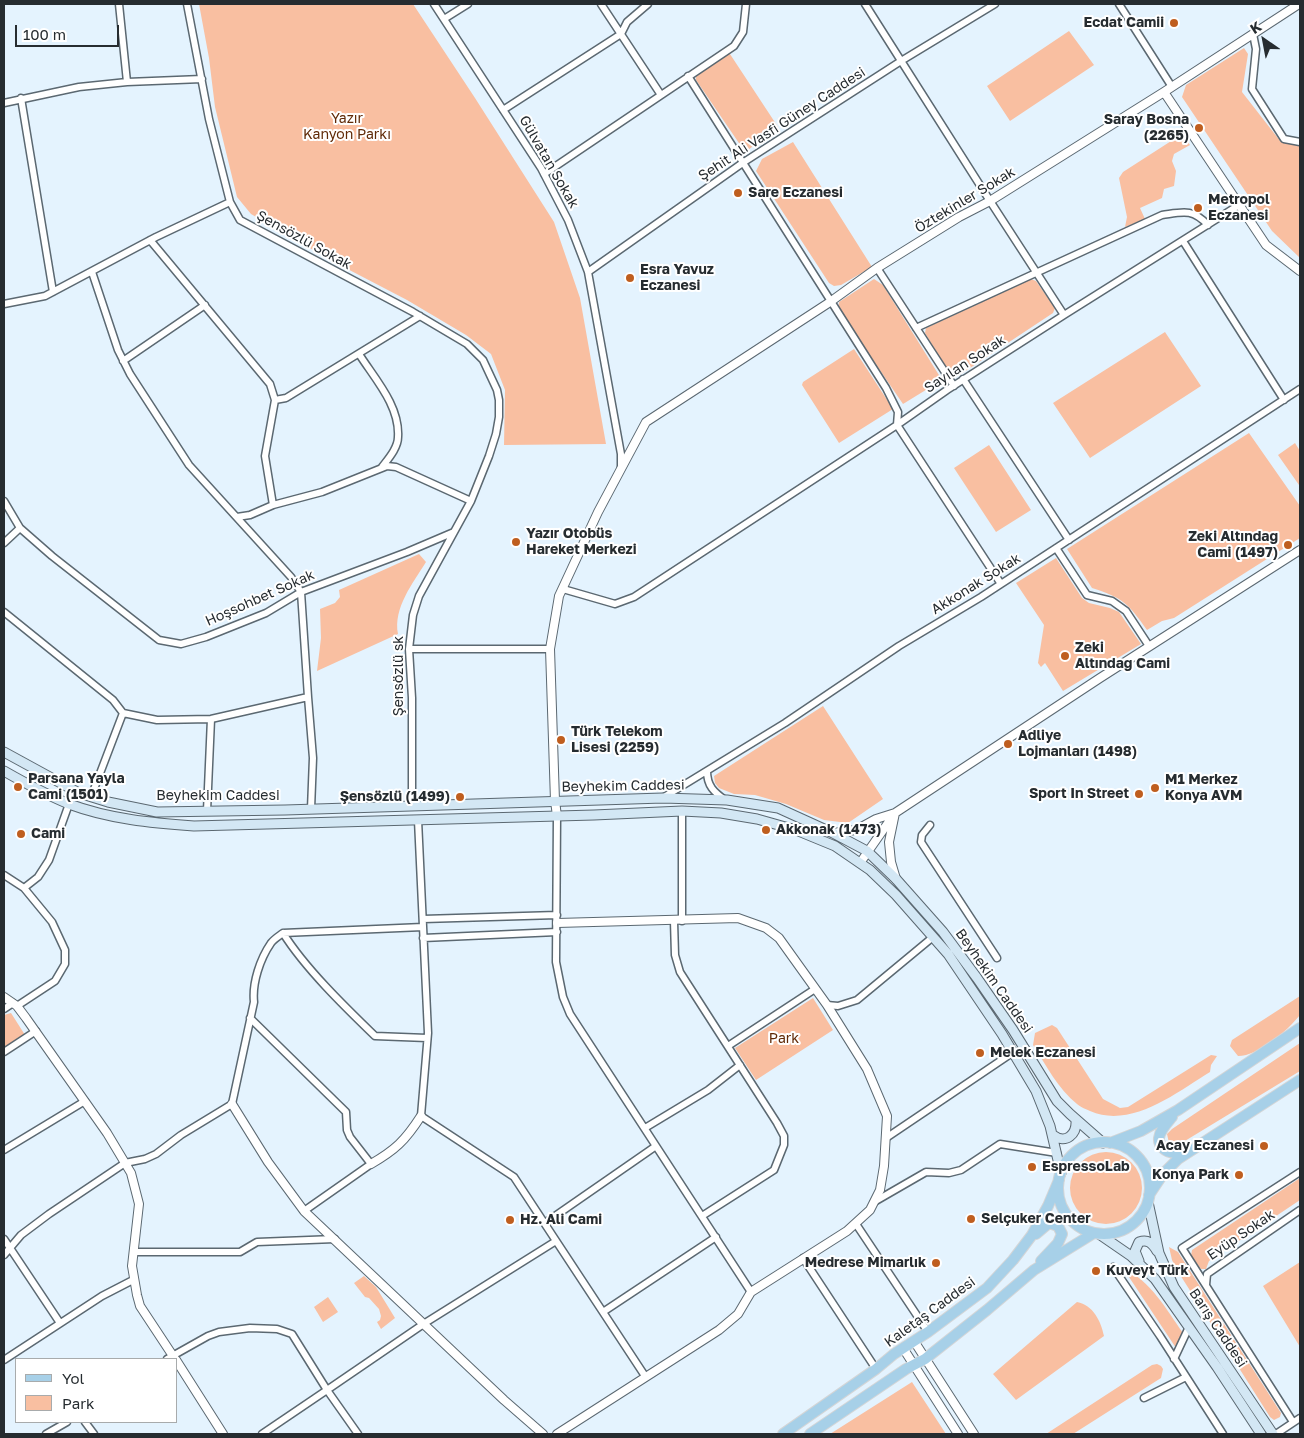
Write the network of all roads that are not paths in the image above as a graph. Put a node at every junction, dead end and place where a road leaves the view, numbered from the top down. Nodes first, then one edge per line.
1 (119, 4) edge
2 (188, 4) edge
3 (434, 4) edge
4 (468, 4) edge
5 (601, 4) edge
6 (648, 4) edge
7 (746, 4) edge
8 (865, 4) edge
9 (995, 4) edge
10 (1118, 4) edge
11 (1299, 4) edge
12 (444, 19) junction
13 (621, 34) junction
14 (1253, 34) junction
15 (901, 61) junction
16 (688, 76) junction
17 (202, 79) junction
18 (127, 82) junction
19 (1172, 86) junction
20 (1164, 92) junction
21 (661, 95) junction
22 (21, 98) junction
23 (4, 103) edge
24 (503, 110) junction
25 (1300, 142) edge
26 (744, 162) junction
27 (544, 174) junction
28 (990, 201) junction
29 (230, 202) junction
30 (1239, 205) junction
31 (1208, 225) junction
32 (150, 240) junction
33 (1183, 240) junction
34 (877, 268) junction
35 (1300, 271) edge
36 (92, 272) junction
37 (588, 272) junction
38 (1037, 273) junction
39 (53, 292) junction
40 (830, 302) junction
41 (4, 304) edge
42 (205, 305) junction
43 (1064, 315) junction
44 (420, 316) junction
45 (916, 328) junction
46 (359, 354) junction
47 (124, 361) junction
48 (963, 380) junction
49 (954, 386) junction
50 (1300, 389) edge
51 (275, 400) junction
52 (499, 400) joint
53 (1284, 400) junction
54 (897, 425) junction
55 (381, 468) junction
56 (620, 469) junction
57 (4, 501) edge
58 (470, 501) junction
59 (273, 505) junction
60 (237, 517) junction
61 (20, 528) junction
62 (454, 532) junction
63 (1069, 540) junction
64 (4, 543) edge
65 (1056, 548) junction
66 (1300, 550) edge
67 (1001, 584) junction
68 (563, 589) junction
69 (301, 592) junction
70 (4, 612) edge
71 (1149, 646) junction
72 (409, 649) junction
73 (550, 649) junction
74 (308, 697) junction
75 (123, 714) junction
76 (211, 719) junction
77 (4, 752) edge
78 (4, 771) edge
79 (707, 771) junction
80 (91, 797) junction
81 (663, 798) junction
82 (726, 800) junction
83 (555, 801) junction
84 (69, 804) junction
85 (412, 805) junction
86 (311, 809) junction
87 (208, 811) junction
88 (682, 811) junction
89 (895, 812) junction
90 (557, 816) junction
91 (418, 820) junction
92 (930, 825) dead end
93 (833, 833) junction
94 (867, 851) junction
95 (860, 863) junction
96 (4, 875) edge
97 (896, 879) junction
98 (24, 888) junction
99 (422, 919) junction
100 (557, 919) junction
101 (678, 921) junction
102 (423, 927) junction
103 (557, 932) junction
104 (283, 933) junction
105 (933, 937) junction
106 (423, 938) junction
107 (997, 958) dead end
108 (815, 989) junction
109 (4, 997) edge
110 (15, 1005) junction
111 (826, 1005) junction
112 (4, 1009) edge
113 (250, 1018) junction
114 (1300, 1028) edge
115 (36, 1031) junction
116 (427, 1038) junction
117 (728, 1046) junction
118 (4, 1052) edge
119 (1012, 1053) junction
120 (740, 1065) junction
121 (1300, 1082) edge
122 (85, 1101) junction
123 (232, 1104) junction
124 (1178, 1110) junction
125 (421, 1116) junction
126 (1076, 1120) junction
127 (645, 1128) junction
128 (1053, 1135) junction
129 (1213, 1136) junction
130 (886, 1138) junction
131 (1106, 1143) junction
132 (656, 1146) junction
133 (4, 1150) edge
134 (1057, 1153) junction
135 (125, 1163) junction
136 (370, 1164) junction
137 (1300, 1172) edge
138 (1060, 1177) junction
139 (1149, 1198) junction
140 (874, 1202) junction
141 (304, 1210) junction
142 (1300, 1210) edge
143 (702, 1216) junction
144 (546, 1223) junction
145 (856, 1224) junction
146 (1097, 1234) junction
147 (716, 1237) junction
148 (4, 1239) edge
149 (335, 1239) junction
150 (556, 1241) junction
151 (10, 1248) junction
152 (1021, 1251) junction
153 (134, 1252) junction
154 (1159, 1253) junction
155 (4, 1255) edge
156 (803, 1258) junction
157 (1141, 1264) junction
158 (1113, 1267) dead end
159 (1034, 1270) junction
160 (133, 1280) junction
161 (1206, 1286) junction
162 (751, 1292) junction
163 (603, 1312) junction
164 (60, 1323) junction
165 (425, 1323) junction
166 (1189, 1328) junction
167 (928, 1332) junction
168 (914, 1341) junction
169 (902, 1348) junction
170 (172, 1358) edge
171 (175, 1358) edge
172 (1174, 1358) junction
173 (925, 1359) junction
174 (4, 1360) edge
175 (178, 1366) edge
176 (913, 1366) junction
177 (876, 1369) junction
178 (645, 1376) junction
179 (1186, 1377) junction
180 (328, 1390) junction
181 (1144, 1398) dead end
182 (1300, 1418) edge
183 (1293, 1422) junction
184 (64, 1423) edge
185 (86, 1423) edge
186 (46, 1434) edge
187 (94, 1434) edge
188 (223, 1434) edge
189 (262, 1434) edge
190 (358, 1434) edge
191 (543, 1434) edge
192 (557, 1434) edge
193 (783, 1434) edge
194 (810, 1434) edge
195 (958, 1434) edge
196 (974, 1434) edge
197 (1223, 1434) edge
198 (1261, 1434) edge
199 (1274, 1434) edge

1 - 18 street
2 - 17 street, Şensözlü Sokak
3 - 12 street, Gülvatan Sokak
4 - 12 street
5 - 13 street
6 - 13 street
7 - 16 street
8 - 15 street
9 - 15 street, Şehit Ali Vasfi Güney Caddesi
10 - 19 street
11 - 14 street, Öztekinler Sokak
12 - 24 street, Gülvatan Sokak
13 - 21 street
13 - 24 street
14 - 19 street, Öztekinler Sokak
14 - 25 street
15 - 26 street, Şehit Ali Vasfi Güney Caddesi
15 - 28 street
16 - 21 street
16 - 26 street
17 - 18 street
17 - 29 street, Şensözlü Sokak
18 - 22 street
19 - 20 street, Öztekinler Sokak
20 - 28 street, Öztekinler Sokak
20 - 30 street
21 - 27 street
22 - 23 street
22 - 39 street
24 - 27 street, Gülvatan Sokak
26 - 37 street, Şehit Ali Vasfi Güney Caddesi
26 - 40 street
27 - 37 street, Gülvatan Sokak
28 - 34 street, Öztekinler Sokak
28 - 38 street
29 - 32 street
29 - 44 street, Şensözlü Sokak
30 - 31 street, Sayılan Sokak
30 - 35 street
31 - 33 street, Sayılan Sokak
31 - 38 street
32 - 36 street
32 - 42 street
33 - 43 street, Sayılan Sokak
33 - 53 street
34 - 40 street, Öztekinler Sokak
34 - 45 street
36 - 39 street
36 - 47 street
37 - 56 street, Gülvatan Sokak
38 - 43 street
38 - 45 street
39 - 41 street
40 - 54 street
40 - 56 street, Öztekinler Sokak
42 - 47 street
42 - 51 street
43 - 48 street, Sayılan Sokak
44 - 46 street
44 - 52 street, Şensözlü Sokak
45 - 49 street
46 - 51 street
46 - 55 street
47 - 60 street
48 - 49 street, Sayılan Sokak
48 - 63 street
49 - 54 street, Sayılan Sokak
50 - 53 street, Akkonak Sokak
51 - 59 street
52 - 58 street, Şensözlü sk
53 - 63 street, Akkonak Sokak
54 - 67 street
54 - 68 street, Sayılan Sokak
55 - 58 street
55 - 59 street
56 - 68 street
57 - 61 street, Hoşsohbet Sokak
58 - 62 street, Şensözlü sk
59 - 60 street
60 - 69 street
61 - 64 street
61 - 69 street, Hoşsohbet Sokak
62 - 69 street, Hoşsohbet Sokak
62 - 72 street, Şensözlü sk
63 - 65 street, Akkonak Sokak
65 - 67 street, Akkonak Sokak
65 - 71 street
66 - 71 street
67 - 79 street, Akkonak Sokak
68 - 73 street
69 - 74 street
70 - 75 street
71 - 89 street
72 - 73 street
72 - 85 street, Şensözlü sk
73 - 83 street
74 - 76 street
74 - 86 street
75 - 76 street
75 - 80 street
76 - 87 street
77 - 80 main road, Beyhekim Caddesi
78 - 84 main road, Beyhekim Caddesi
79 - 81 street, Akkonak Sokak
79 - 82 street
80 - 87 main road, Beyhekim Caddesi
81 - 82 main road, Beyhekim Caddesi
81 - 83 main road, Beyhekim Caddesi
82 - 93 main road, Beyhekim Caddesi
83 - 85 main road, Beyhekim Caddesi
83 - 90 street
84 - 91 main road, Beyhekim Caddesi
84 - 98 street
85 - 86 main road, Beyhekim Caddesi
86 - 87 main road, Beyhekim Caddesi
88 - 90 main road, Beyhekim Caddesi
88 - 95 main road, Beyhekim Caddesi
88 - 101 street
89 - 93 street
89 - 94 street
89 - 97 street
90 - 91 main road, Beyhekim Caddesi
90 - 100 street
91 - 99 street
92 - 107 street
93 - 94 main road, Beyhekim Caddesi
94 - 95 street
94 - 97 main road, Beyhekim Caddesi
95 - 105 main road, Beyhekim Caddesi
96 - 98 street
97 - 126 main road, Beyhekim Caddesi
98 - 110 street
99 - 100 street
99 - 102 street
100 - 101 street
100 - 103 street
101 - 108 street
101 - 117 street
102 - 104 street
102 - 106 street
103 - 106 street
103 - 127 street
104 - 113 street
104 - 116 street
105 - 111 street
105 - 119 main road, Beyhekim Caddesi
106 - 116 street
108 - 111 street
108 - 117 street
109 - 110 street
110 - 112 street
110 - 115 street
111 - 130 street
113 - 123 street
113 - 136 street
114 - 124 main road
115 - 118 street
115 - 122 street
116 - 125 street
117 - 120 street
119 - 128 main road, Beyhekim Caddesi
119 - 130 street
120 - 127 street
120 - 143 street
121 - 129 main road
122 - 133 street
122 - 135 street
123 - 135 street
123 - 141 street
124 - 129 main road
124 - 131 main road
125 - 136 street
125 - 144 street
126 - 128 main road
126 - 131 main road, Beyhekim Caddesi
127 - 132 street
128 - 134 main road, Beyhekim Caddesi
129 - 139 main road
130 - 140 street
131 - 138 main road
131 - 139 main road
132 - 143 street
132 - 144 street
134 - 138 main road, Beyhekim Caddesi
134 - 140 street
135 - 151 street
135 - 153 street
136 - 141 street
137 - 161 street
138 - 146 main road
138 - 152 main road, Kaletaş Caddesi
139 - 146 main road
139 - 154 main road, Barış Caddesi
140 - 145 street
141 - 149 street
142 - 161 street, Eyüp Sokak
143 - 147 street
144 - 150 street
145 - 156 street
145 - 167 street
146 - 157 main road, Barış Caddesi
146 - 159 main road
147 - 162 street
147 - 163 street
148 - 151 street
149 - 153 street
149 - 165 street
150 - 163 street
150 - 165 street
151 - 155 street
151 - 164 street
152 - 159 main road
152 - 167 main road, Kaletaş Caddesi
153 - 160 street
154 - 157 main road
154 - 199 main road, Barış Caddesi
156 - 162 street
156 - 177 street
157 - 166 main road, Barış Caddesi
158 - 172 street
159 - 173 main road
160 - 164 street
160 - 170 street
161 - 183 street
162 - 178 street
163 - 178 street
164 - 174 street
165 - 180 street
165 - 191 street
166 - 172 street
166 - 198 main road, Barış Caddesi
167 - 168 main road, Kaletaş Caddesi
168 - 169 main road, Kaletaş Caddesi
168 - 173 street
169 - 176 street
169 - 177 main road, Kaletaş Caddesi
171 - 180 street
172 - 179 street
173 - 176 main road
173 - 196 street
175 - 188 street
176 - 194 main road
176 - 195 street
177 - 193 main road, Kaletaş Caddesi
178 - 192 street
179 - 181 street
179 - 197 street
180 - 189 street
180 - 190 street
182 - 183 street
183 - 199 street
184 - 186 street
185 - 187 street

